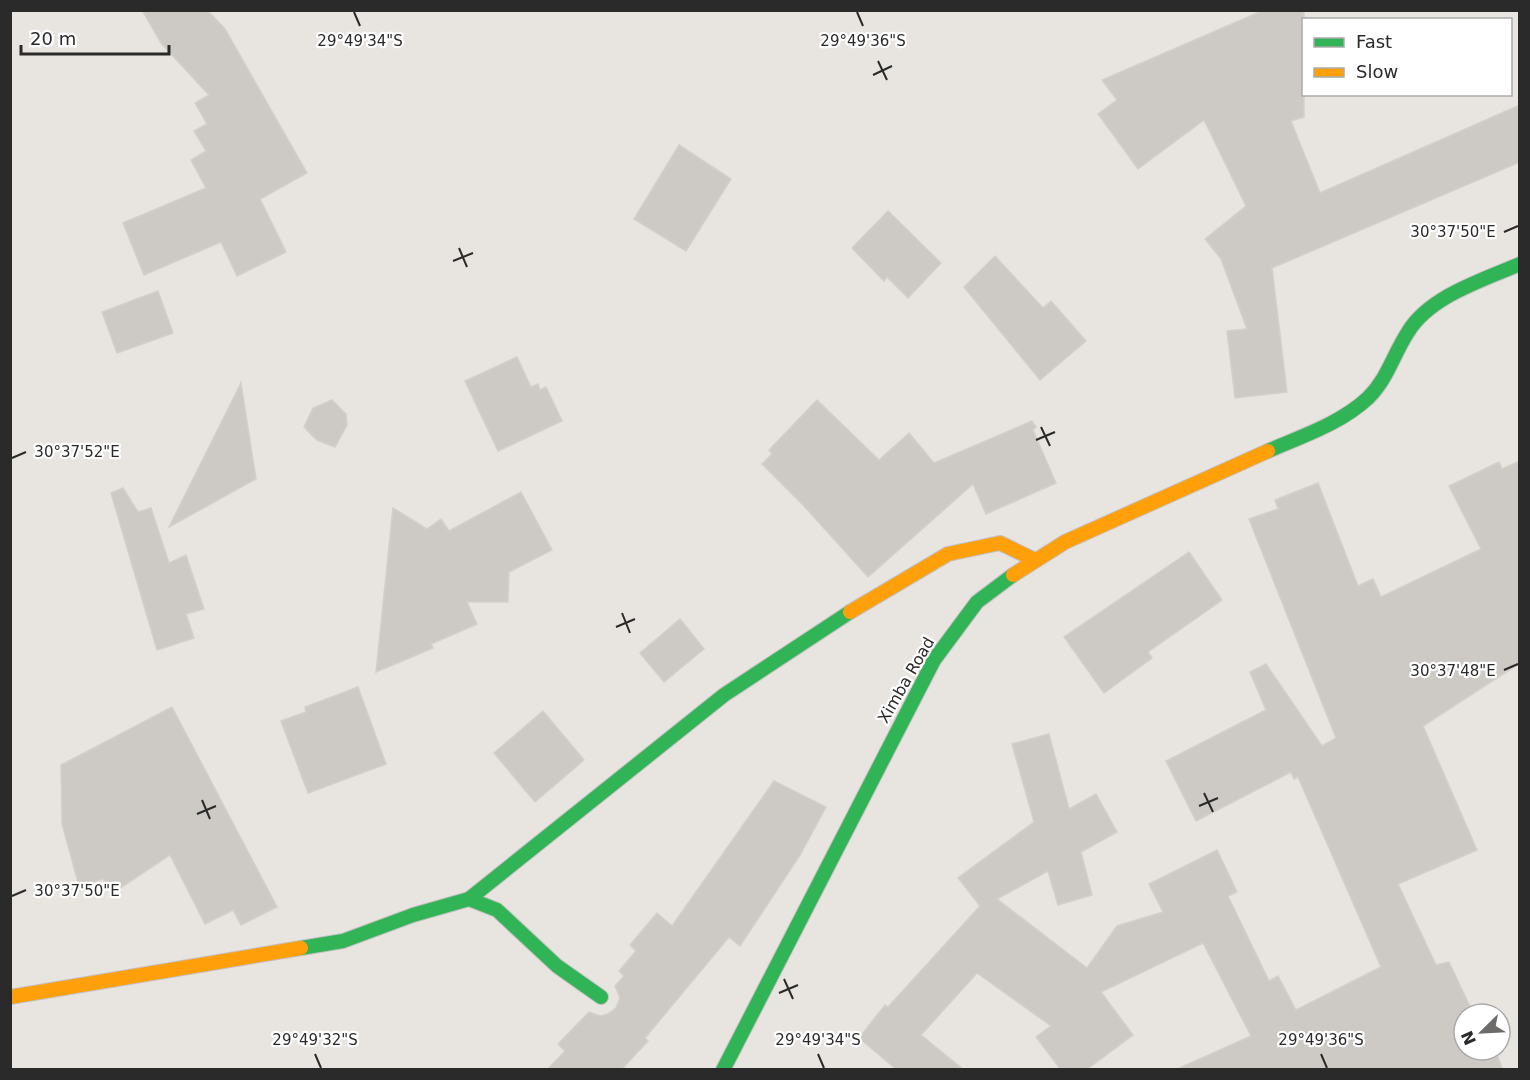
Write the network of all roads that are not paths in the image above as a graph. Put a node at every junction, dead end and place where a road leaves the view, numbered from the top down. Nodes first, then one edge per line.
1 (1520, 264) edge
2 (1035, 560) junction
3 (469, 899) junction
4 (10, 997) edge
5 (602, 997) dead end
6 (723, 1070) edge

1 - 2 street, Ximba Road
2 - 3 street
2 - 6 street, Ximba Road
3 - 4 street
3 - 5 street

